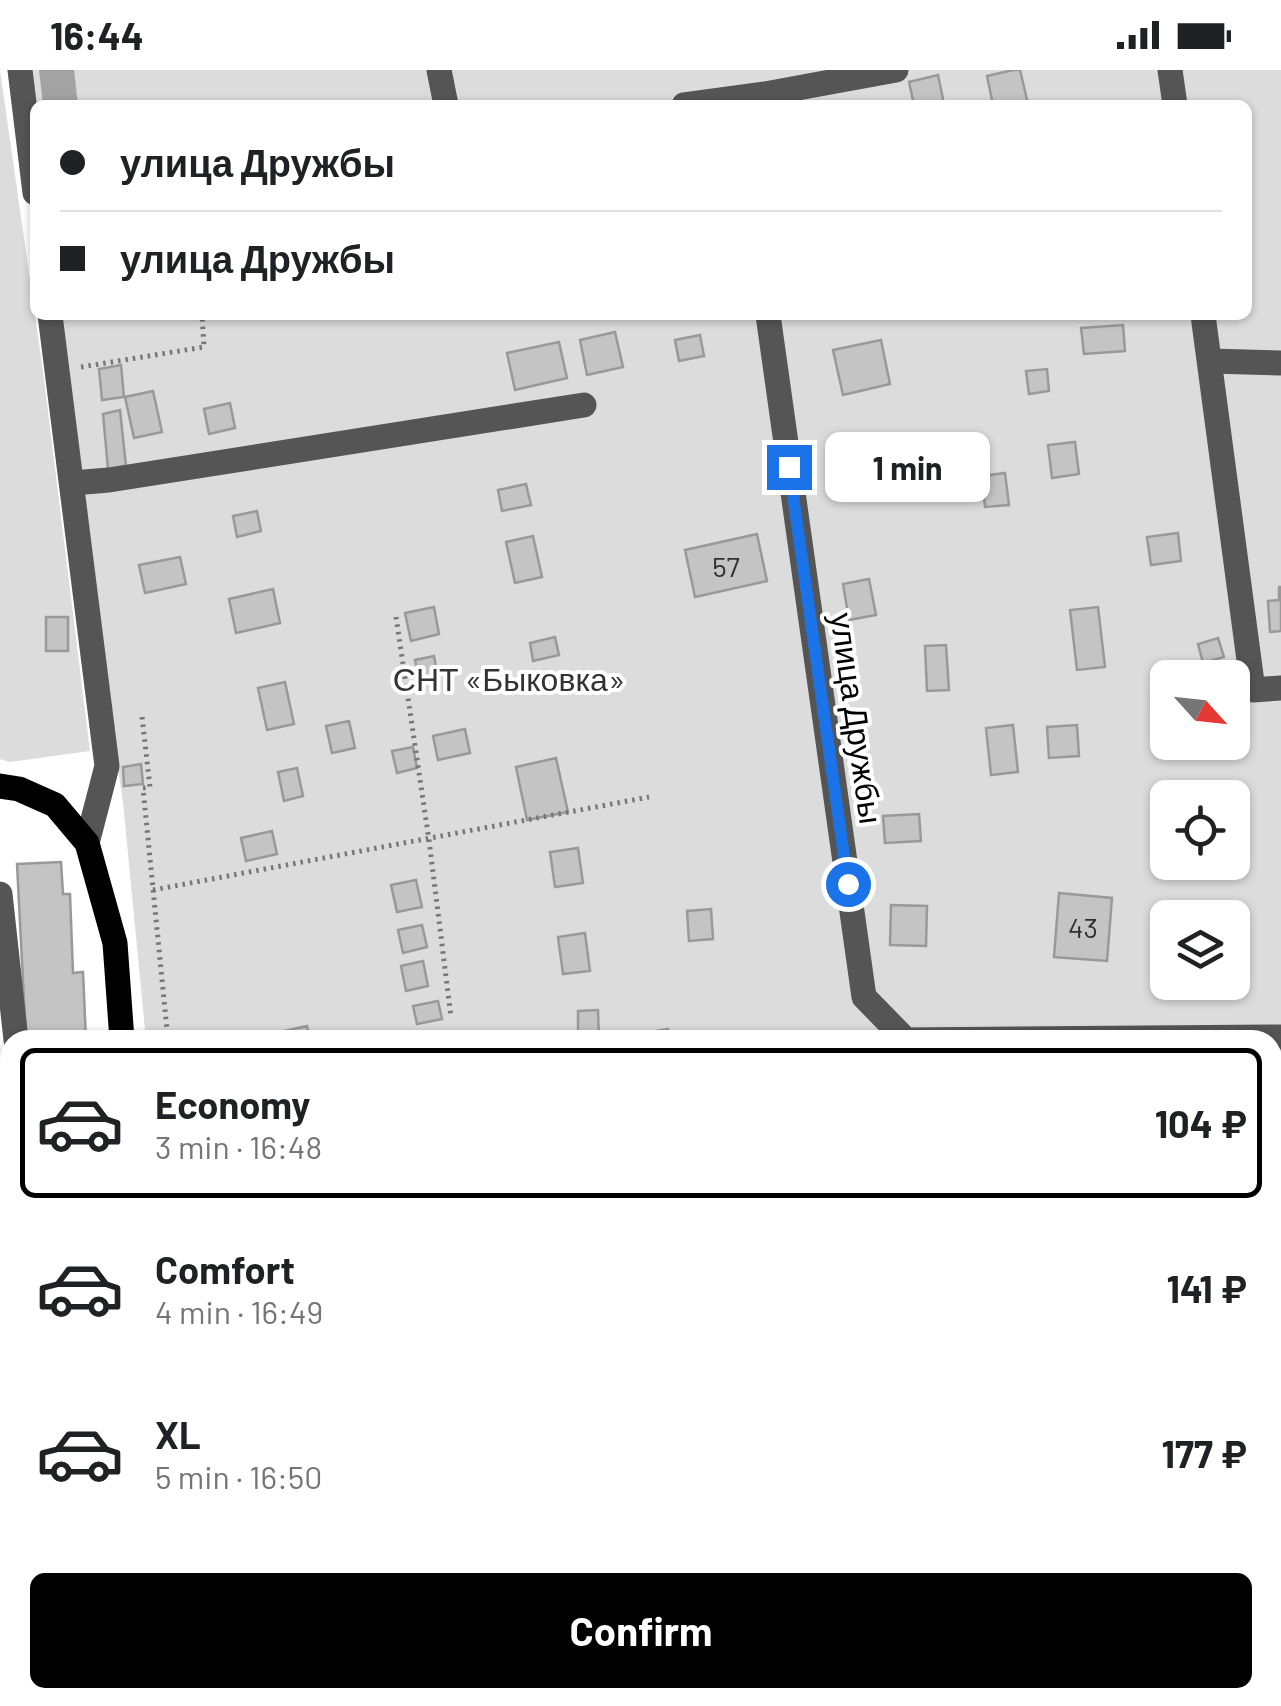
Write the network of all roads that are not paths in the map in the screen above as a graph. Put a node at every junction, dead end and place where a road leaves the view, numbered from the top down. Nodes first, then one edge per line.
1 (20, 70) edge
2 (440, 70) edge
3 (896, 70) edge
4 (1170, 70) edge
5 (761, 90) edge
6 (445, 100) edge
7 (710, 100) edge
8 (1174, 100) edge
9 (30, 152) edge
10 (51, 320) edge
11 (769, 320) edge
12 (1205, 320) edge
13 (1210, 362) junction
14 (1281, 363) edge
15 (584, 404) dead end
16 (72, 484) junction
17 (1281, 688) edge
18 (0, 786) edge
19 (87, 842) junction
20 (0, 894) edge
21 (15, 1030) edge
22 (121, 1030) edge
23 (896, 1030) edge

1 - 9 street
2 - 6 street
3 - 5 street
4 - 8 street
5 - 7 street
10 - 16 street
11 - 23 street, улица Дружбы
12 - 13 street
13 - 14 street
13 - 17 street
15 - 16 street
16 - 19 street
18 - 19 main road
19 - 22 main road
20 - 21 street

